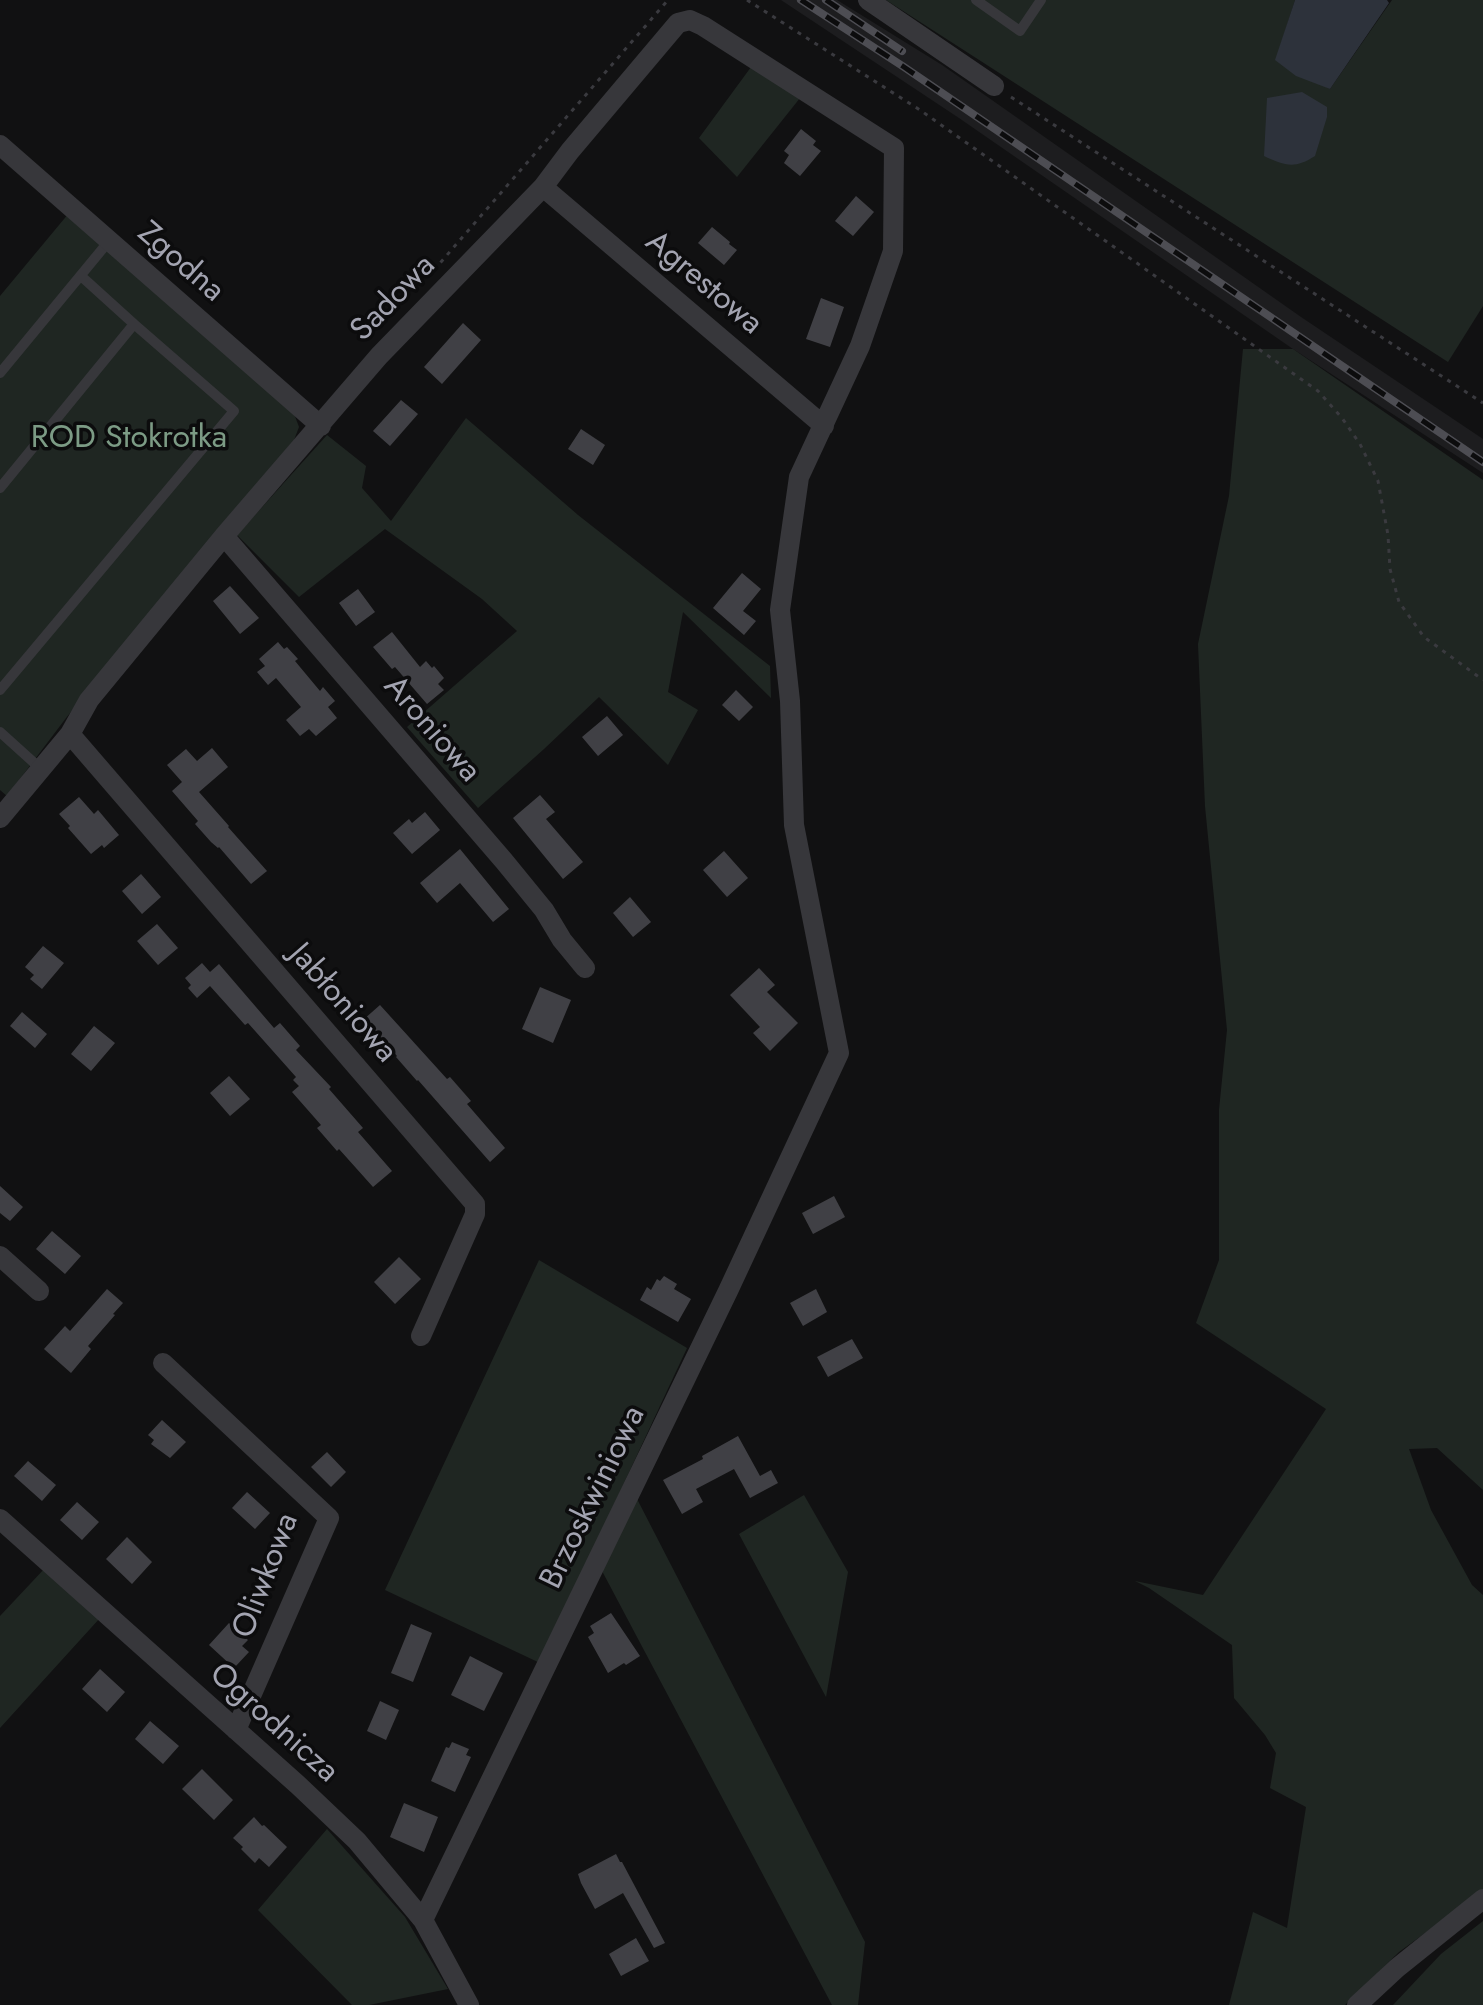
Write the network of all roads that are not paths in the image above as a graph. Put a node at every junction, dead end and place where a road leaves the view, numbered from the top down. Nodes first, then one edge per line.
1 (868, 0) edge
2 (976, 0) edge
3 (1041, 0) edge
4 (994, 86) road end
5 (0, 145) edge
6 (894, 148) joint
7 (543, 187) junction
8 (109, 241) junction
9 (81, 276) junction
10 (134, 324) junction
11 (0, 373) edge
12 (321, 426) junction
13 (824, 426) junction
14 (0, 488) edge
15 (224, 536) junction
16 (0, 690) edge
17 (0, 732) edge
18 (70, 734) junction
19 (41, 769) junction
20 (0, 818) edge
21 (585, 968) dead end
22 (0, 1256) edge
23 (39, 1291) dead end
24 (421, 1336) dead end
25 (163, 1363) dead end
26 (0, 1519) edge
27 (236, 1730) junction
28 (1483, 1899) edge
29 (423, 1920) junction
30 (469, 2005) edge
31 (1357, 2005) edge

1 - 4 street
2 - 3 lane
5 - 8 street, Zgodna
6 - 7 street, Sadowa
6 - 13 street, Brzoskwiniowa
7 - 12 street, Sadowa
7 - 13 street, Agrestowa
8 - 9 lane
8 - 12 street, Zgodna
9 - 10 lane
9 - 11 lane
10 - 14 lane
10 - 16 lane
12 - 15 street, Sadowa
13 - 29 street, Brzoskwiniowa
15 - 18 street, Sadowa
15 - 21 street, Aroniowa
17 - 19 lane
18 - 19 street, Sadowa
18 - 24 street, Jabłoniowa
19 - 20 street, Sadowa
22 - 23 street
25 - 27 street, Oliwkowa
26 - 27 street, Ogrodnicza
27 - 29 street, Ogrodnicza
28 - 31 street
29 - 30 street, Ogrodnicza

